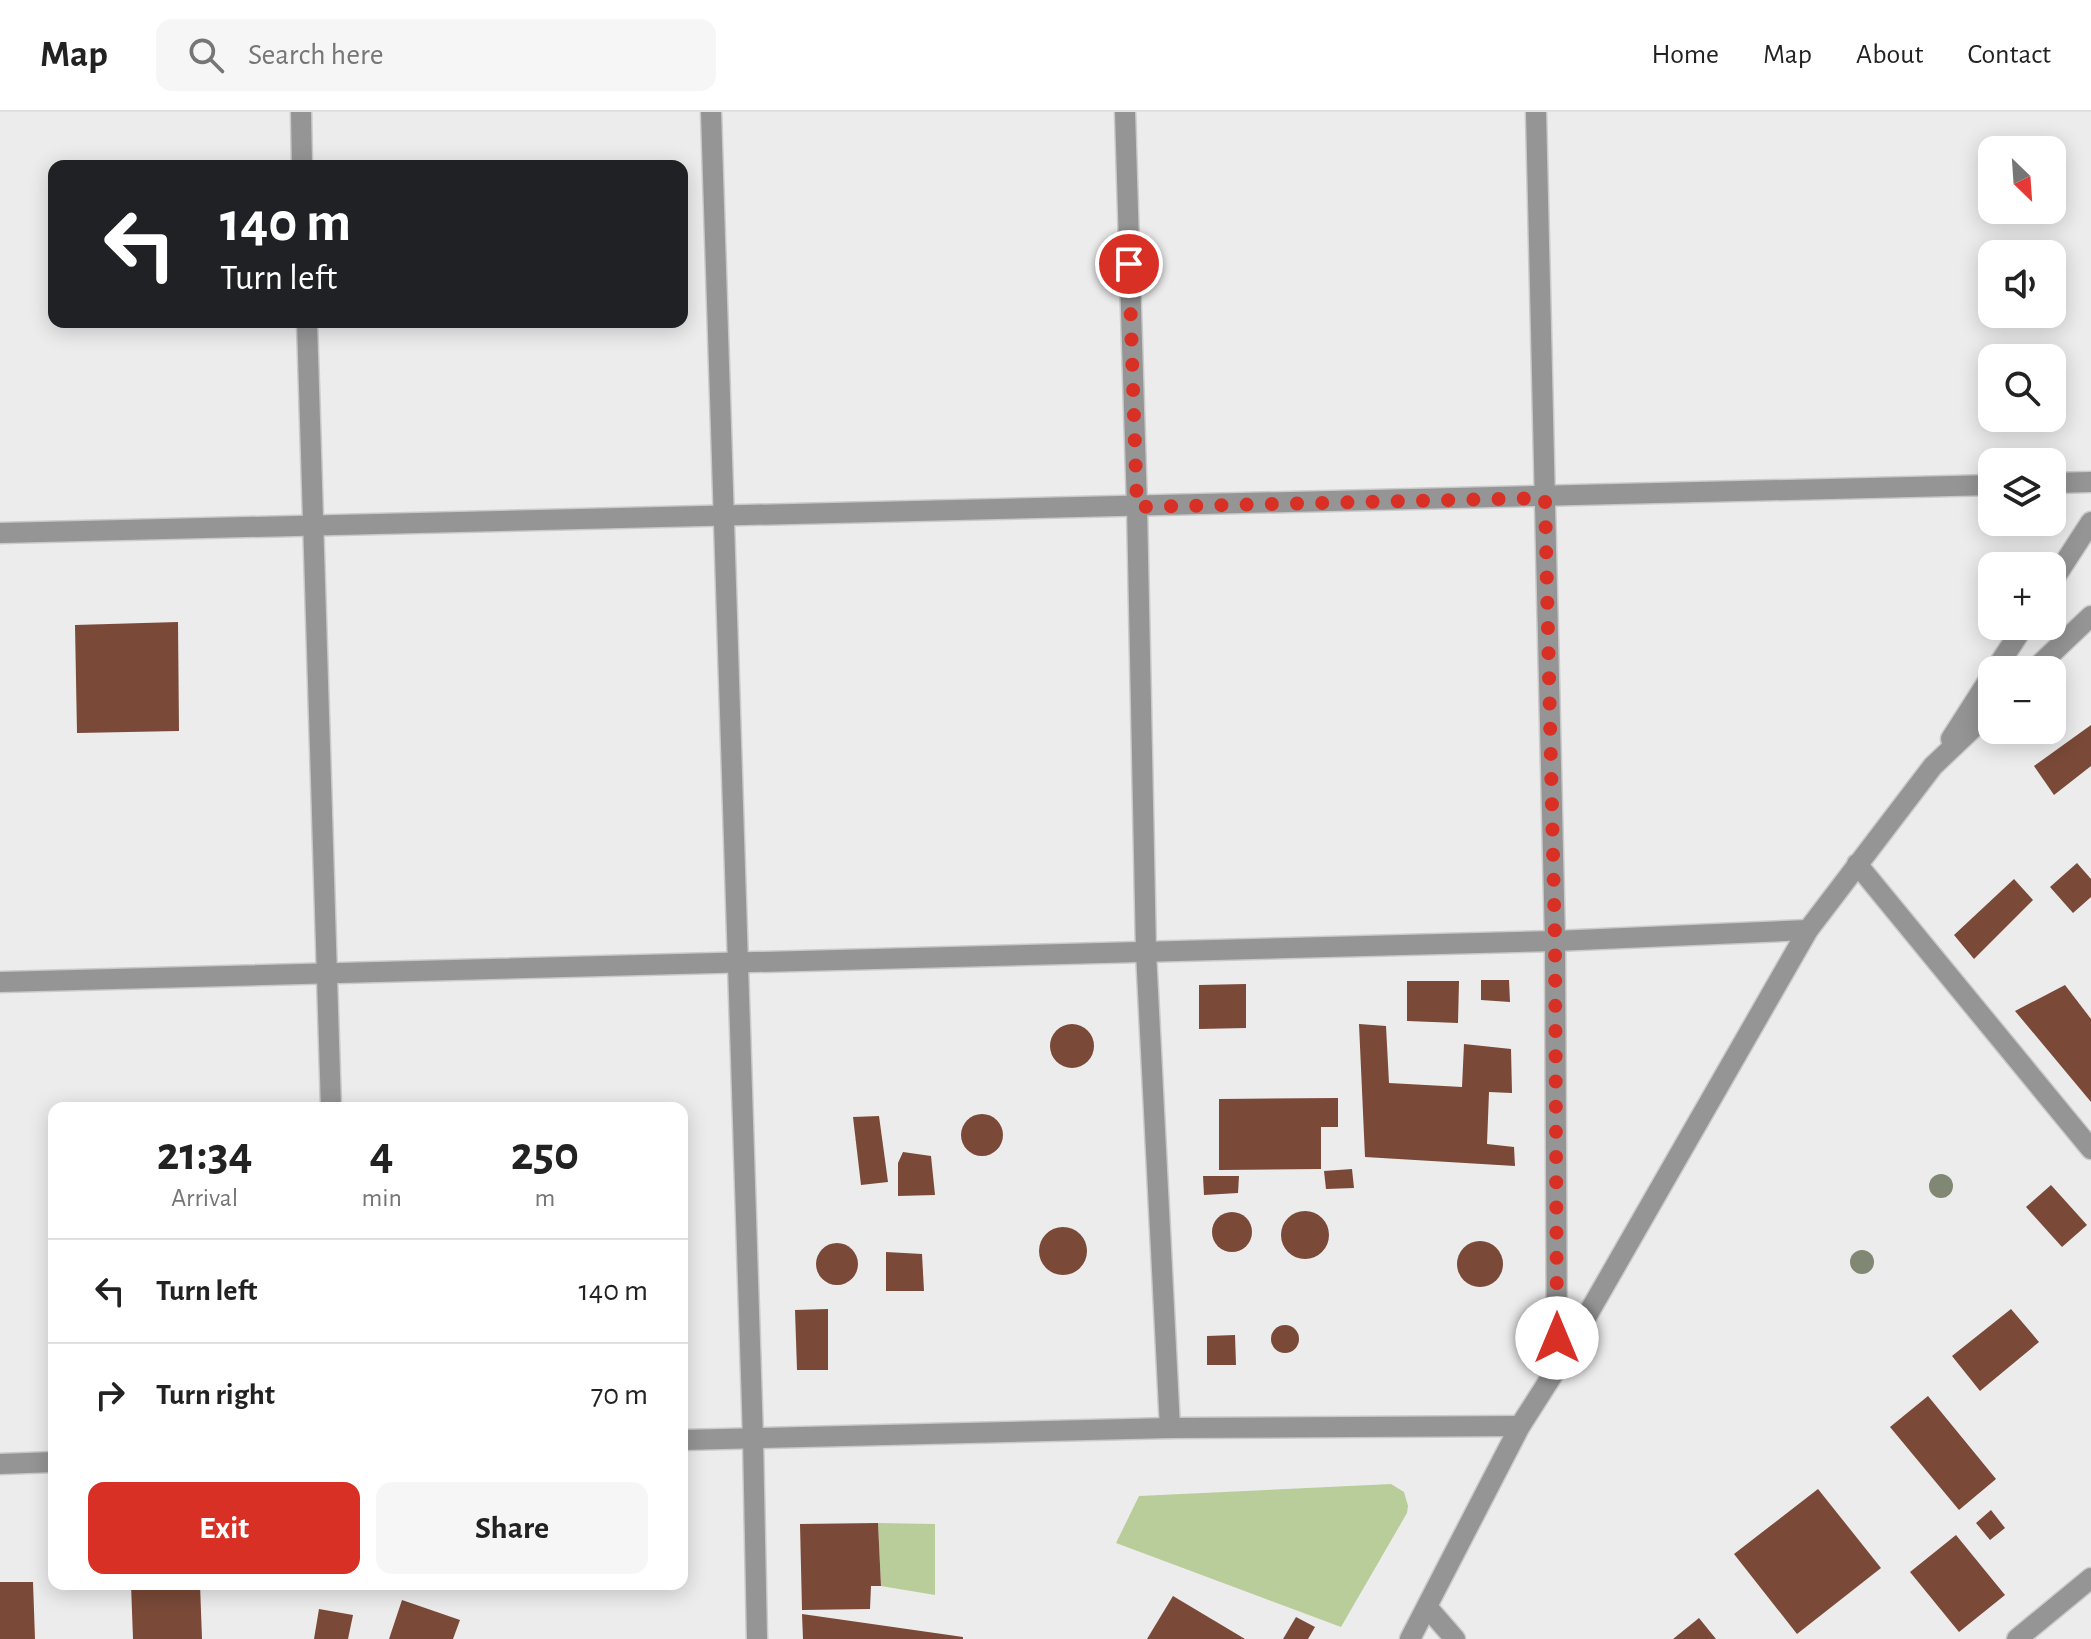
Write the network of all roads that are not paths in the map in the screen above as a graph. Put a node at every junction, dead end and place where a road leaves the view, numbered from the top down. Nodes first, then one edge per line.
1 (301, 112) edge
2 (711, 112) edge
3 (1125, 112) edge
4 (1536, 112) edge
5 (302, 160) edge
6 (307, 328) edge
7 (2091, 482) edge
8 (2066, 483) edge
9 (1978, 485) edge
10 (1545, 498) junction
11 (1137, 507) junction
12 (724, 517) junction
13 (2091, 522) edge
14 (313, 526) junction
15 (0, 533) edge
16 (2066, 560) edge
17 (2091, 616) edge
18 (2049, 656) edge
19 (1978, 697) edge
20 (1978, 723) edge
21 (1933, 766) junction
22 (1857, 864) junction
23 (1808, 930) junction
24 (1555, 941) junction
25 (1146, 952) junction
26 (738, 963) junction
27 (327, 973) junction
28 (0, 982) edge
29 (331, 1102) edge
30 (2091, 1149) edge
31 (1557, 1368) junction
32 (1520, 1426) junction
33 (1170, 1428) junction
34 (753, 1438) junction
35 (688, 1440) edge
36 (48, 1462) edge
37 (0, 1464) edge
38 (2091, 1578) edge
39 (1428, 1608) junction
40 (757, 1639) edge
41 (1410, 1639) edge
42 (1455, 1639) edge
43 (2017, 1639) edge

1 - 5 street
2 - 12 street
3 - 11 street
4 - 10 street
6 - 14 street
7 - 8 street
9 - 10 street
10 - 11 street
10 - 24 street
11 - 12 street
11 - 25 street
12 - 14 street
12 - 26 street
13 - 16 street
14 - 15 street
14 - 27 street
17 - 18 street
19 - 21 street
20 - 21 street
21 - 22 street
22 - 23 street
22 - 30 street
23 - 24 street
23 - 31 street
24 - 25 street
24 - 31 street
25 - 26 street
25 - 33 street
26 - 27 street
26 - 34 street
27 - 28 street
27 - 29 street
31 - 32 street
32 - 33 street
32 - 39 street
33 - 34 street
34 - 35 street
34 - 40 street
36 - 37 street
38 - 43 street
39 - 41 street
39 - 42 street

